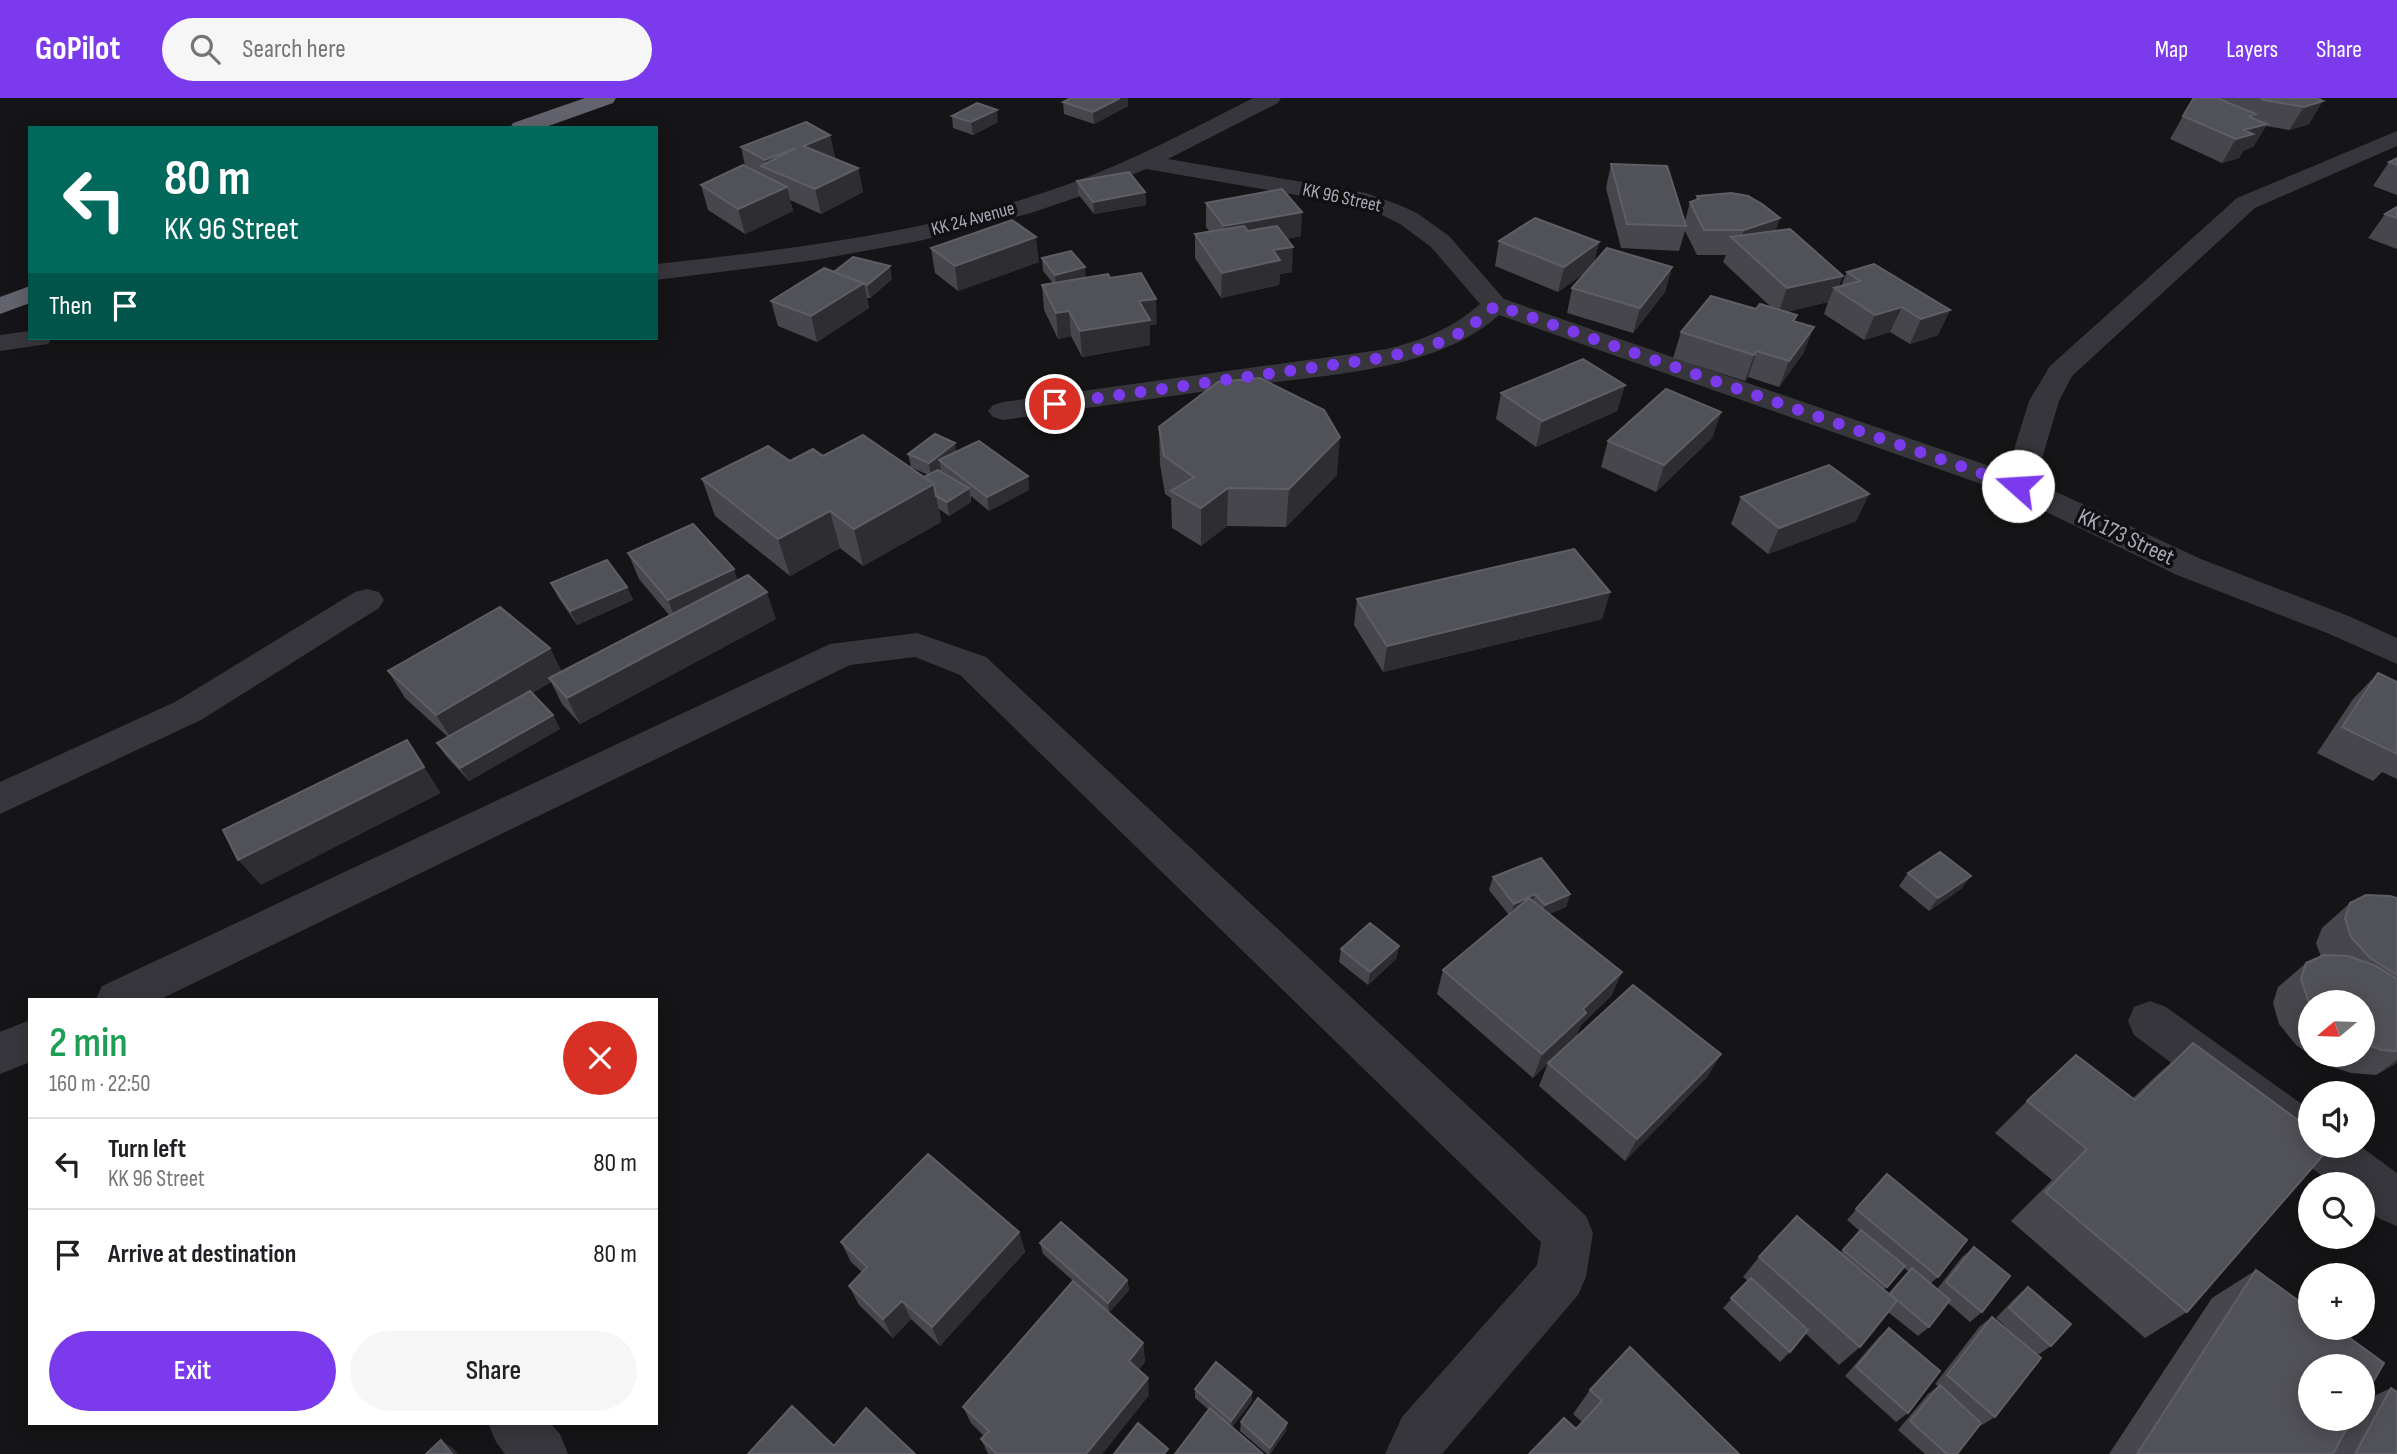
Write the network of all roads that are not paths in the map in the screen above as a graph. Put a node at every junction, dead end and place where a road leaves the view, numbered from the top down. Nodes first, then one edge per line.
1 (605, 98) edge
2 (1270, 98) edge
3 (527, 126) edge
4 (2397, 138) edge
5 (1145, 162) junction
6 (658, 272) edge
7 (28, 295) edge
8 (1496, 305) junction
9 (0, 306) edge
10 (28, 339) edge
11 (0, 343) edge
12 (1003, 411) dead end
13 (2018, 486) junction
14 (367, 600) dead end
15 (2397, 652) edge
16 (0, 799) edge
17 (120, 998) edge
18 (2150, 1021) dead end
19 (28, 1041) edge
20 (0, 1054) edge
21 (2298, 1129) edge
22 (2337, 1158) edge
23 (2397, 1202) edge
24 (517, 1425) edge
25 (540, 1454) edge
26 (1413, 1454) edge

1 - 3 highway
2 - 5 street, KK 24 Avenue
4 - 13 street
5 - 6 street, KK 24 Avenue
5 - 8 street, KK 96 Street
7 - 9 highway
8 - 12 street
8 - 13 street, KK 173 Street
10 - 11 street
13 - 15 street, KK 173 Street
14 - 16 street
17 - 26 street
18 - 21 street
19 - 20 street
22 - 23 street
24 - 25 street

